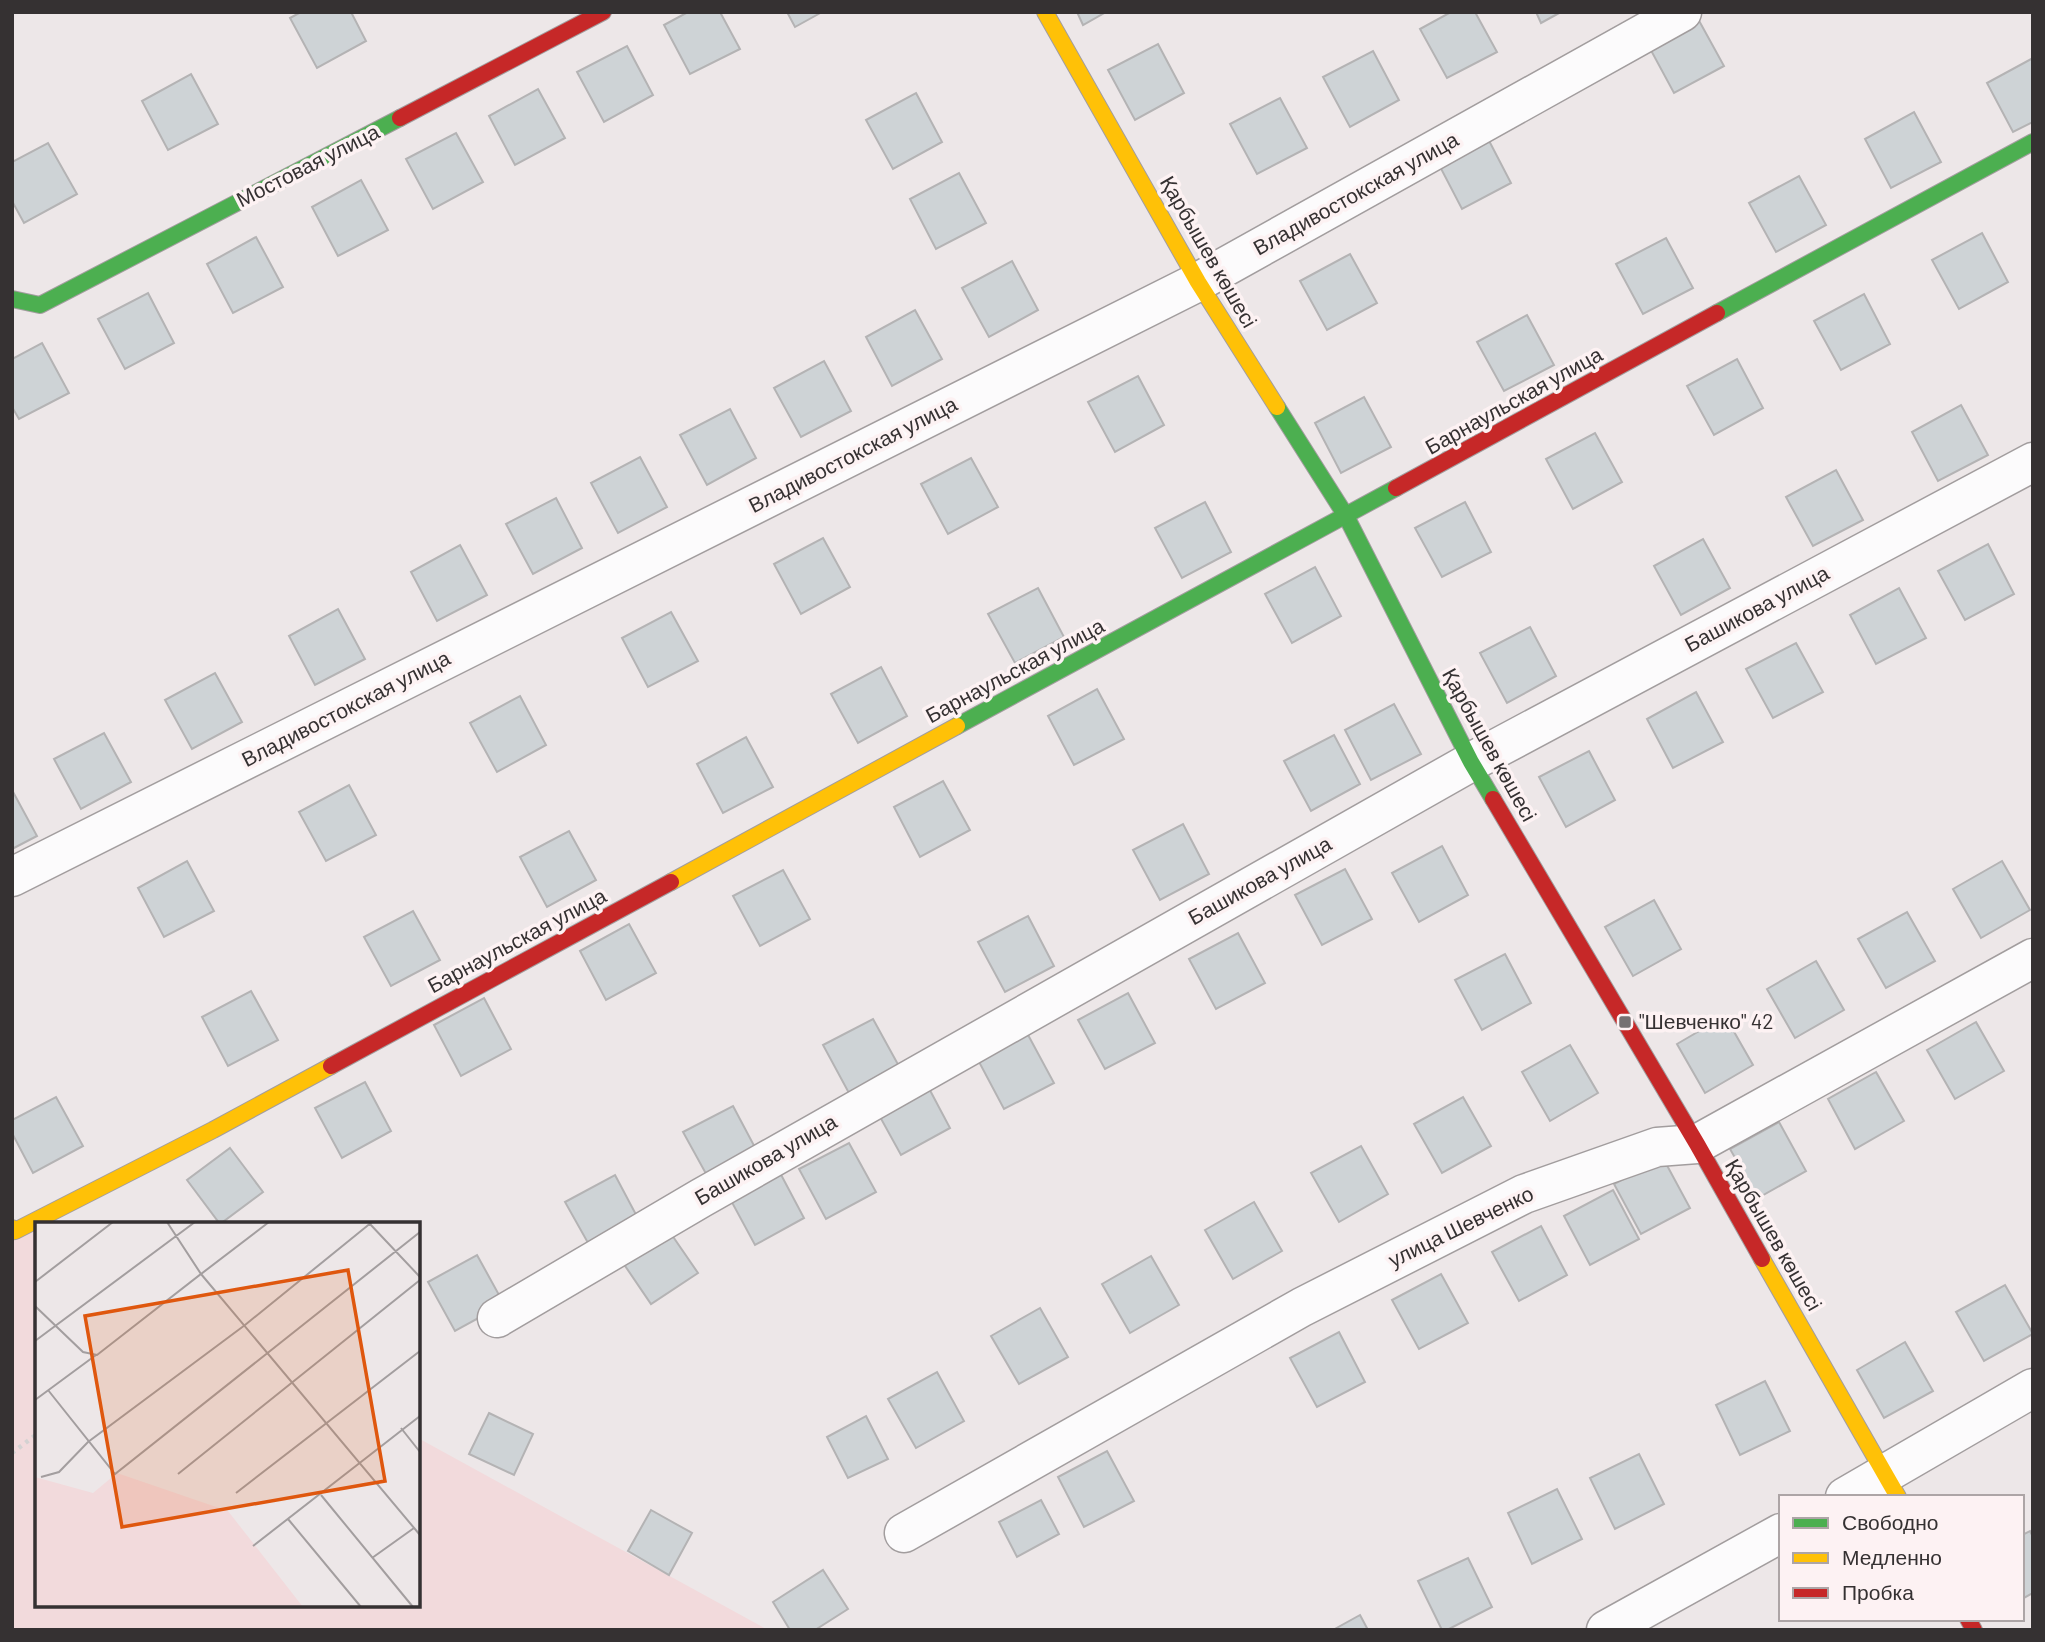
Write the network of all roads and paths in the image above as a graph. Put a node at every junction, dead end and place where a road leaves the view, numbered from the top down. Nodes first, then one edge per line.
1 (603, 12) edge
2 (1045, 12) edge
3 (1682, 12) edge
4 (2033, 142) edge
5 (1198, 282) junction
6 (22, 307) edge
7 (2033, 462) edge
8 (1346, 516) junction
9 (1471, 762) junction
10 (12, 877) edge
11 (2033, 958) edge
12 (1697, 1144) junction
13 (14, 1230) edge
14 (497, 1318) dead end
15 (2033, 1388) edge
16 (35, 1436) edge
17 (12, 1453) edge
18 (1891, 1486) edge
19 (1853, 1495) edge
20 (904, 1533) dead end
21 (1779, 1533) edge
22 (1606, 1630) edge

1 - 6 main road, Мостовая улица
2 - 5 main road, Қарбышев көшесі
3 - 5 street, Владивостокская улица
4 - 8 main road, Барнаульская улица
5 - 8 main road, Қарбышев көшесі
5 - 10 street, Владивостокская улица
7 - 9 street, Башикова улица
8 - 9 main road, Қарбышев көшесі
8 - 13 main road, Барнаульская улица
9 - 12 main road, Қарбышев көшесі
9 - 14 street, Башикова улица
11 - 12 street, улица Шевченко
12 - 18 main road, Қарбышев көшесі
12 - 20 street, улица Шевченко
15 - 18 street
16 - 17 path
18 - 19 street
21 - 22 street

